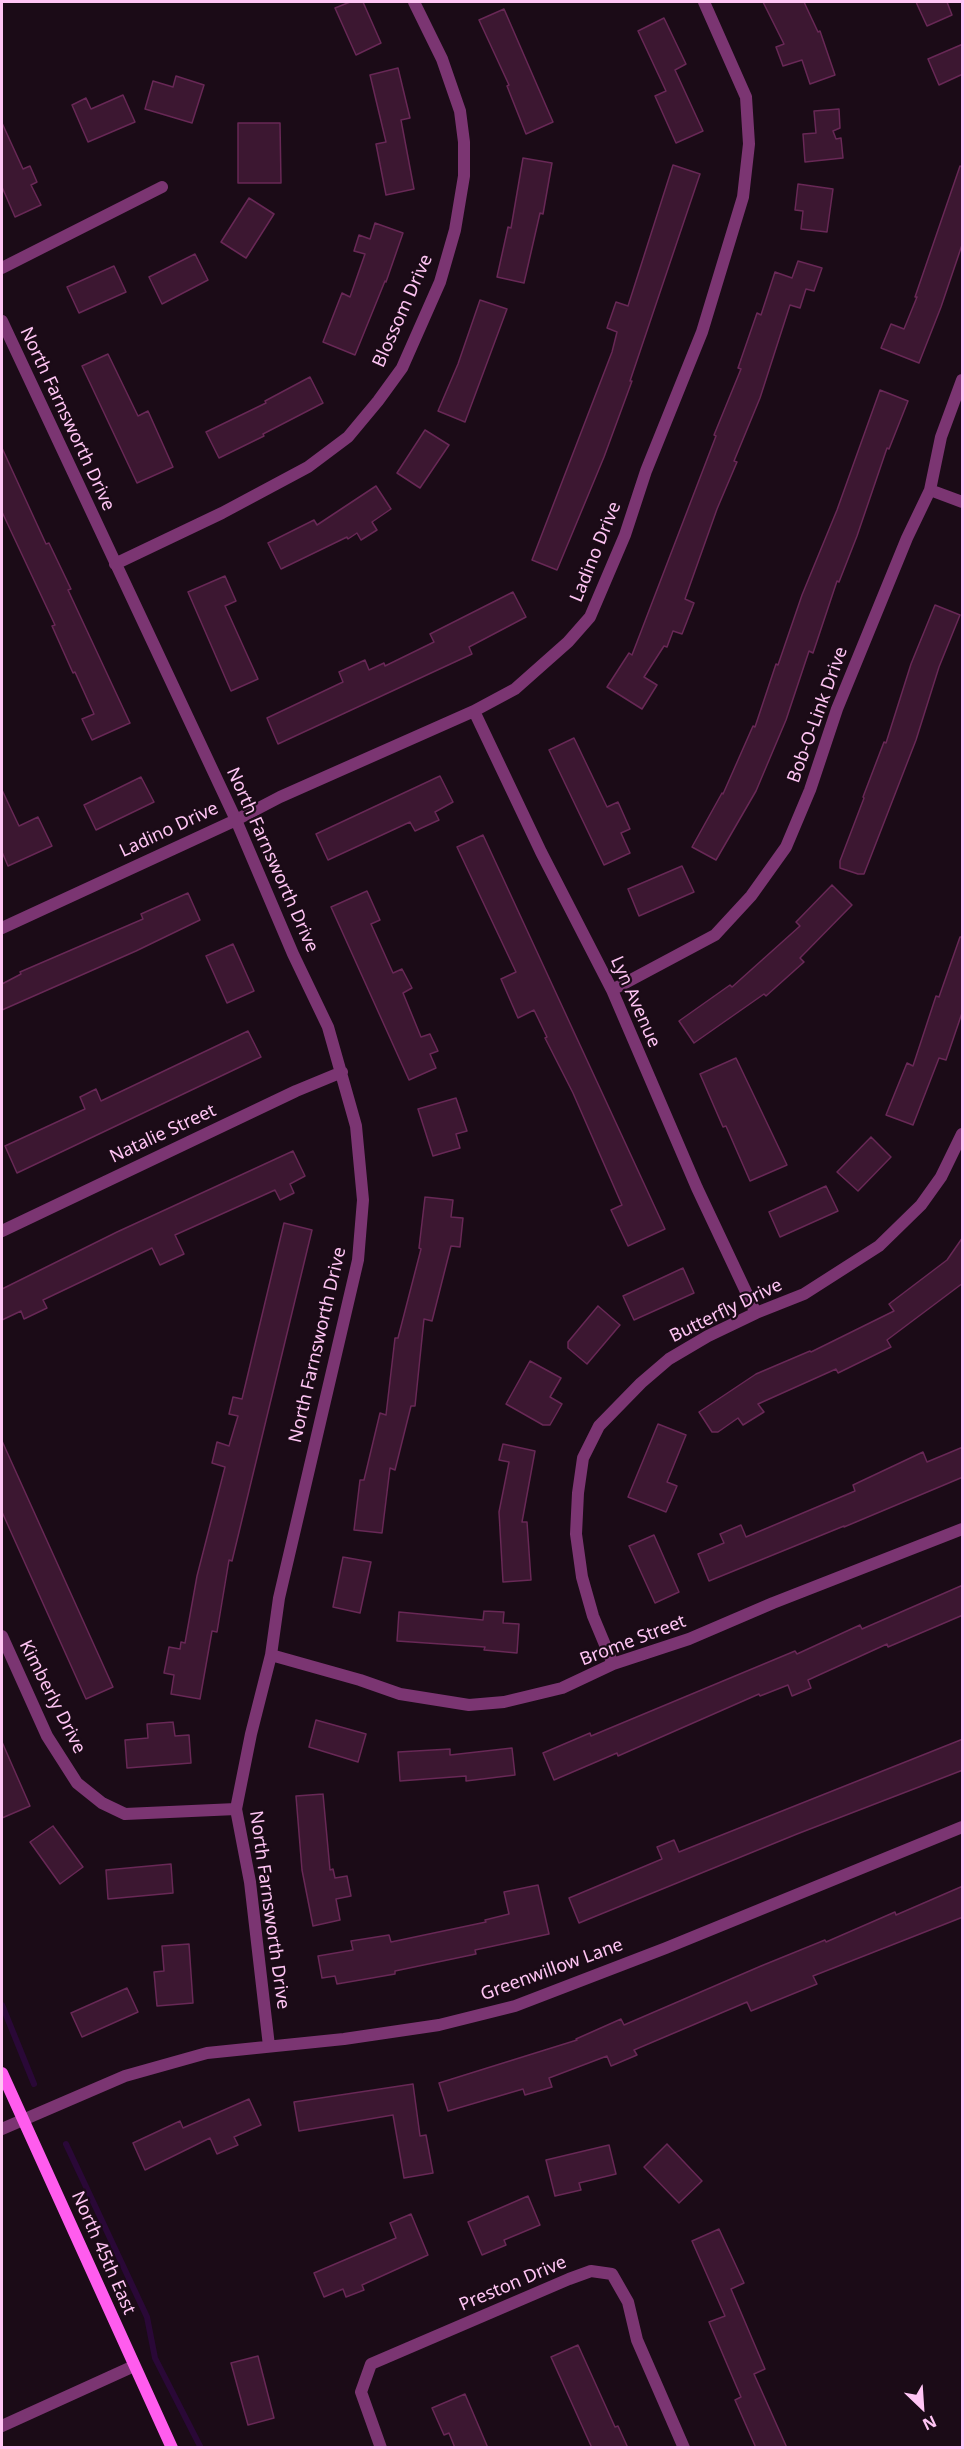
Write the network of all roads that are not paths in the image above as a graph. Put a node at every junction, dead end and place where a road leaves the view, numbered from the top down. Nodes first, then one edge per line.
1 (414, 2) edge
2 (704, 2) edge
3 (162, 187) dead end
4 (2, 268) edge
5 (2, 321) edge
6 (963, 380) edge
7 (930, 490) junction
8 (963, 502) edge
9 (115, 564) junction
10 (474, 711) junction
11 (236, 820) junction
12 (2, 928) edge
13 (612, 990) junction
14 (342, 1072) junction
15 (963, 1134) edge
16 (2, 1231) edge
17 (756, 1313) junction
18 (963, 1529) edge
19 (2, 1636) edge
20 (271, 1655) junction
21 (613, 1664) junction
22 (236, 1809) junction
23 (963, 1827) edge
24 (269, 2046) junction
25 (2, 2073) edge
26 (23, 2119) junction
27 (2, 2129) edge
28 (134, 2366) junction
29 (2, 2426) edge
30 (172, 2448) edge
31 (381, 2448) edge
32 (684, 2448) edge

1 - 9 street, Blossom Drive
2 - 10 street, Ladino Drive
3 - 4 street
5 - 9 street, North Farnsworth Drive
6 - 7 street, Bob-O-Link Drive
7 - 8 street
7 - 13 street, Bob-O-Link Drive
9 - 11 street, North Farnsworth Drive
10 - 11 street, Ladino Drive
10 - 13 street, Lyn Avenue
11 - 12 street, Ladino Drive
11 - 14 street, North Farnsworth Drive
13 - 17 street, Lyn Avenue
14 - 16 street, Natalie Street
14 - 20 street, North Farnsworth Drive
15 - 17 street, Butterfly Drive
17 - 21 street, Butterfly Drive
18 - 21 street, Brome Street
19 - 22 street, Kimberly Drive
20 - 21 street, Brome Street
20 - 22 street, North Farnsworth Drive
22 - 24 street, North Farnsworth Drive
23 - 24 street, Greenwillow Lane
24 - 26 street, Greenwillow Lane
25 - 26 main road, North 45th East
26 - 27 street, Greenwillow Lane
26 - 28 main road, North 45th East
28 - 29 street
28 - 30 main road, North 45th East
31 - 32 street, Preston Drive

